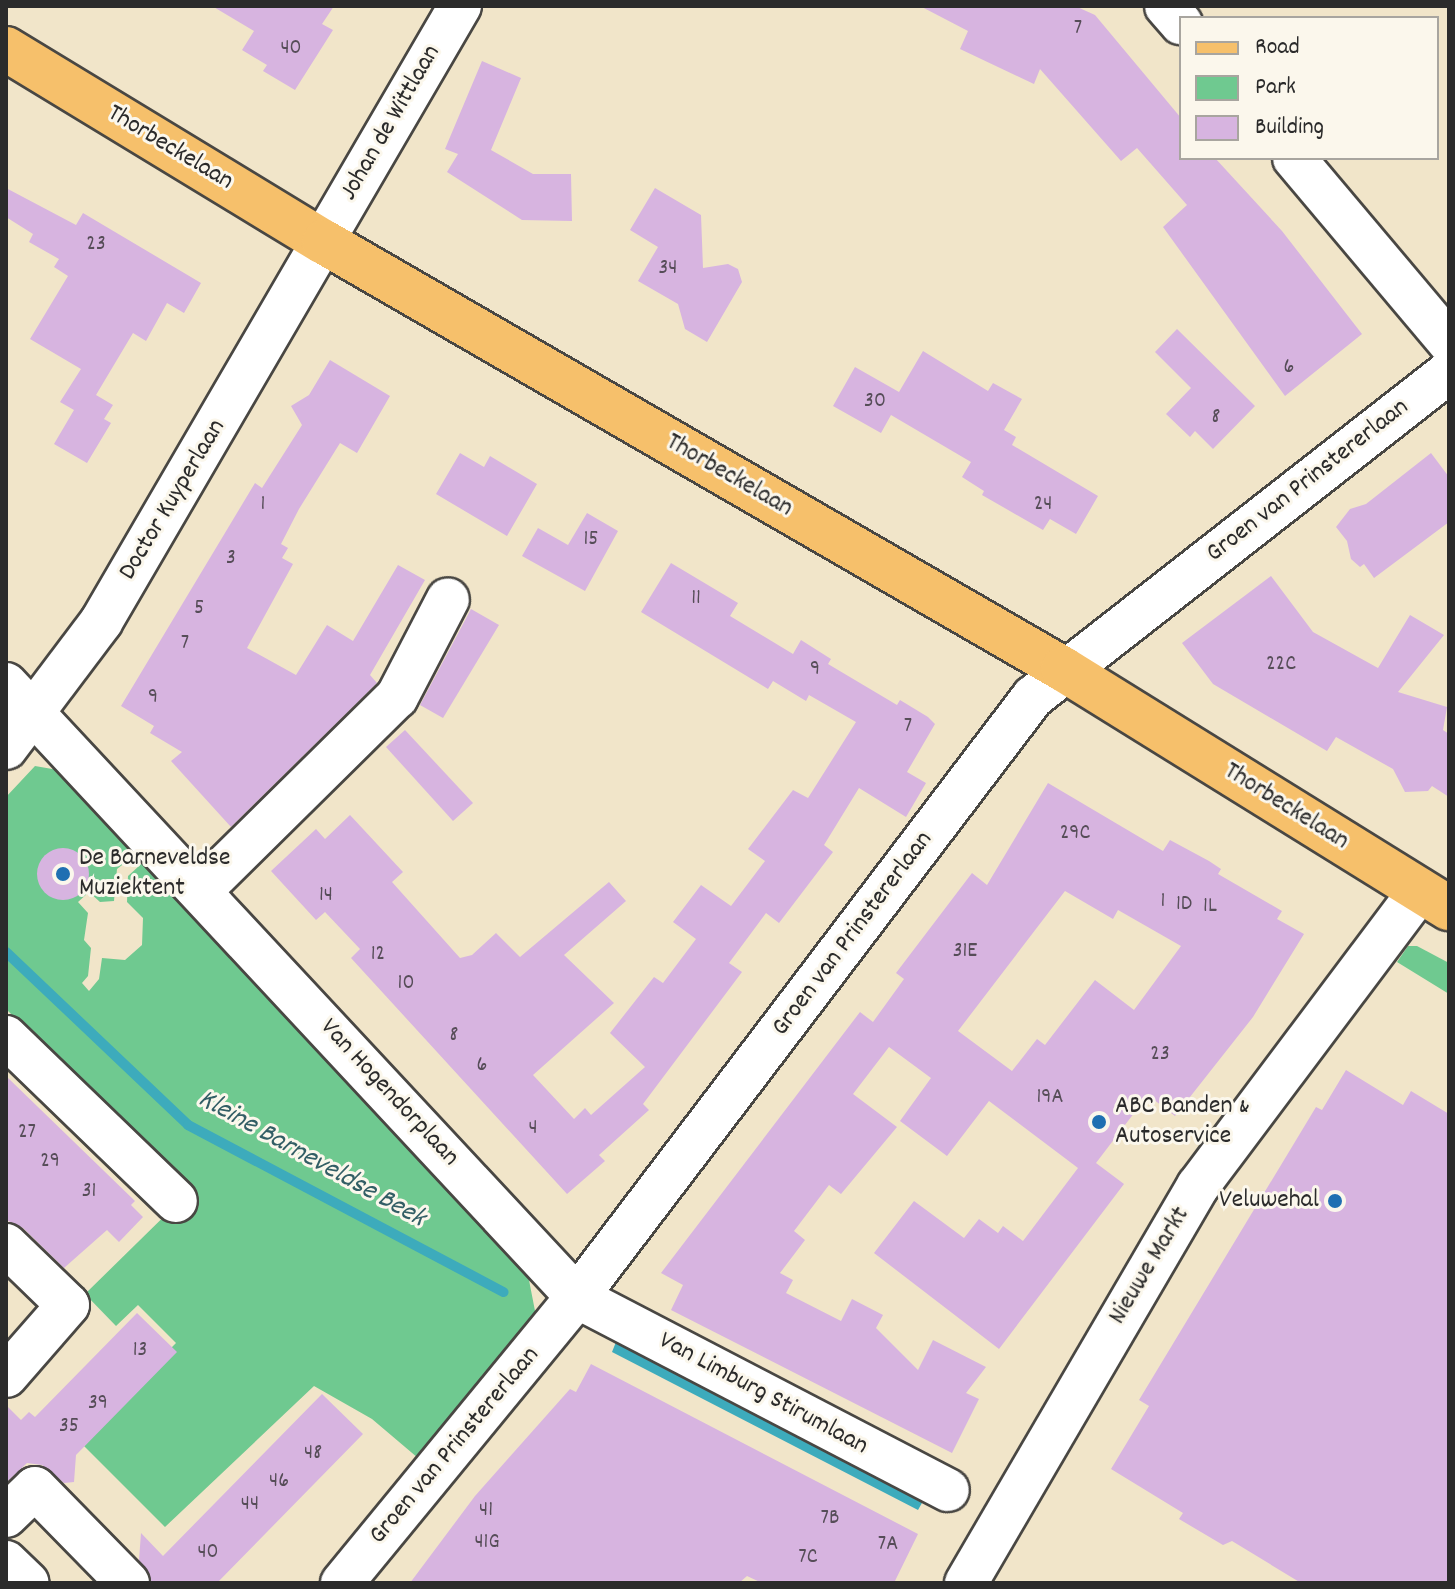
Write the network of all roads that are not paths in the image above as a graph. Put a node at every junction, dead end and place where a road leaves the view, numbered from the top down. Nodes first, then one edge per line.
1 (460, 6) edge
2 (6, 49) edge
3 (1296, 160) edge
4 (324, 242) junction
5 (1449, 342) edge
6 (1449, 372) edge
7 (448, 599) dead end
8 (1063, 669) junction
9 (20, 697) edge
10 (6, 748) edge
11 (201, 890) junction
12 (1441, 900) edge
13 (6, 1037) edge
14 (176, 1201) dead end
15 (6, 1245) edge
16 (577, 1297) junction
17 (6, 1376) edge
18 (948, 1490) dead end
19 (6, 1516) edge
20 (6, 1562) edge
21 (28, 1583) edge
22 (128, 1583) edge
23 (342, 1583) edge
24 (966, 1583) edge

1 - 4 street, Johan de Wittlaan
2 - 4 main road, Thorbeckelaan
3 - 5 street
4 - 8 main road, Thorbeckelaan
4 - 9 street, Doctor Kuyperlaan
6 - 8 street, Groen van Prinstererlaan
7 - 11 street
8 - 12 main road, Thorbeckelaan
8 - 16 street, Groen van Prinstererlaan
9 - 10 street, Doctor Kuyperlaan
9 - 11 street, Van Hogendorplaan
11 - 16 street, Van Hogendorplaan
12 - 24 street, Nieuwe Markt
13 - 14 street
15 - 17 street
16 - 18 street, Van Limburg Stirumlaan
16 - 23 street, Groen van Prinstererlaan
19 - 22 street
20 - 21 street

